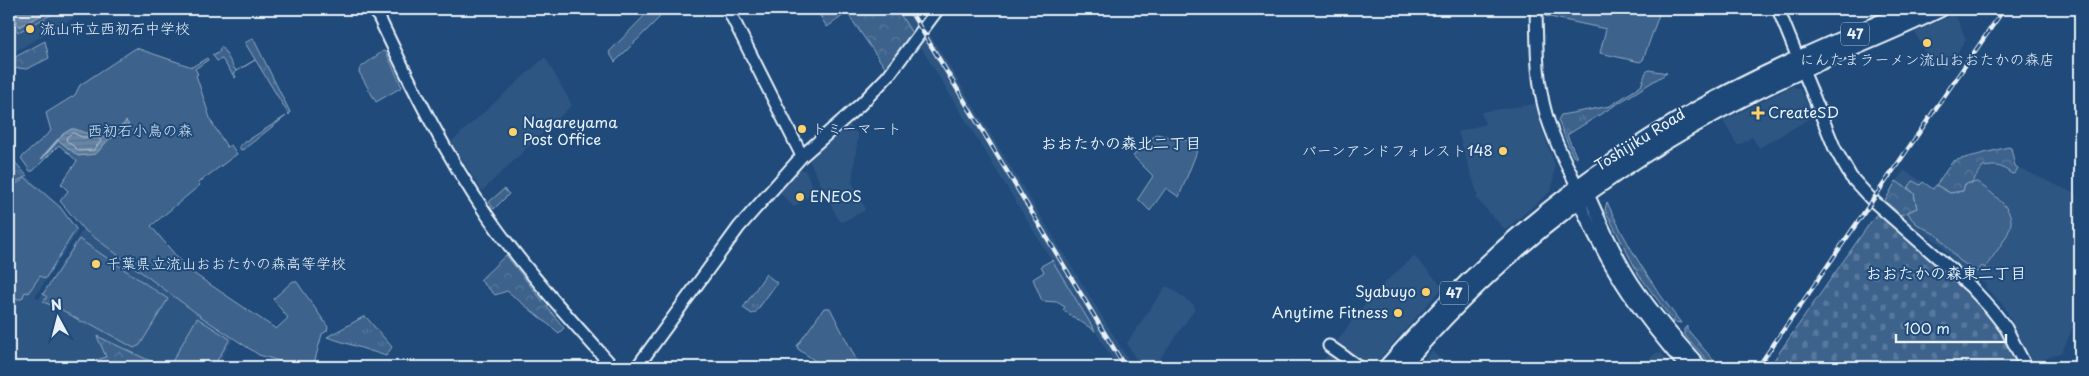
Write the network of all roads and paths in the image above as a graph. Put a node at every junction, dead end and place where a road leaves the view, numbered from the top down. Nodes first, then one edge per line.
1 (375, 9) edge
2 (728, 9) edge
3 (938, 9) edge
4 (1536, 9) edge
5 (1778, 9) edge
6 (1911, 9) edge
7 (1942, 9) edge
8 (1801, 64) junction
9 (802, 156) junction
10 (1581, 194) junction
11 (1329, 346) dead end
12 (613, 367) edge
13 (638, 367) edge
14 (1359, 367) edge
15 (1386, 367) edge
16 (1402, 367) edge
17 (1686, 367) edge
18 (1701, 367) edge
19 (2026, 367) edge

1 - 12 street
2 - 9 street
3 - 9 street
4 - 10 street
5 - 8 street
6 - 8 main road, Toshijiku Road / 47
7 - 8 main road, Toshijiku Road / 47
8 - 10 main road, Toshijiku Road / 47
8 - 19 street
9 - 13 street
10 - 15 main road, Toshijiku Road / 47
10 - 16 main road, Toshijiku Road / 47
10 - 17 street
10 - 18 street
11 - 14 street

